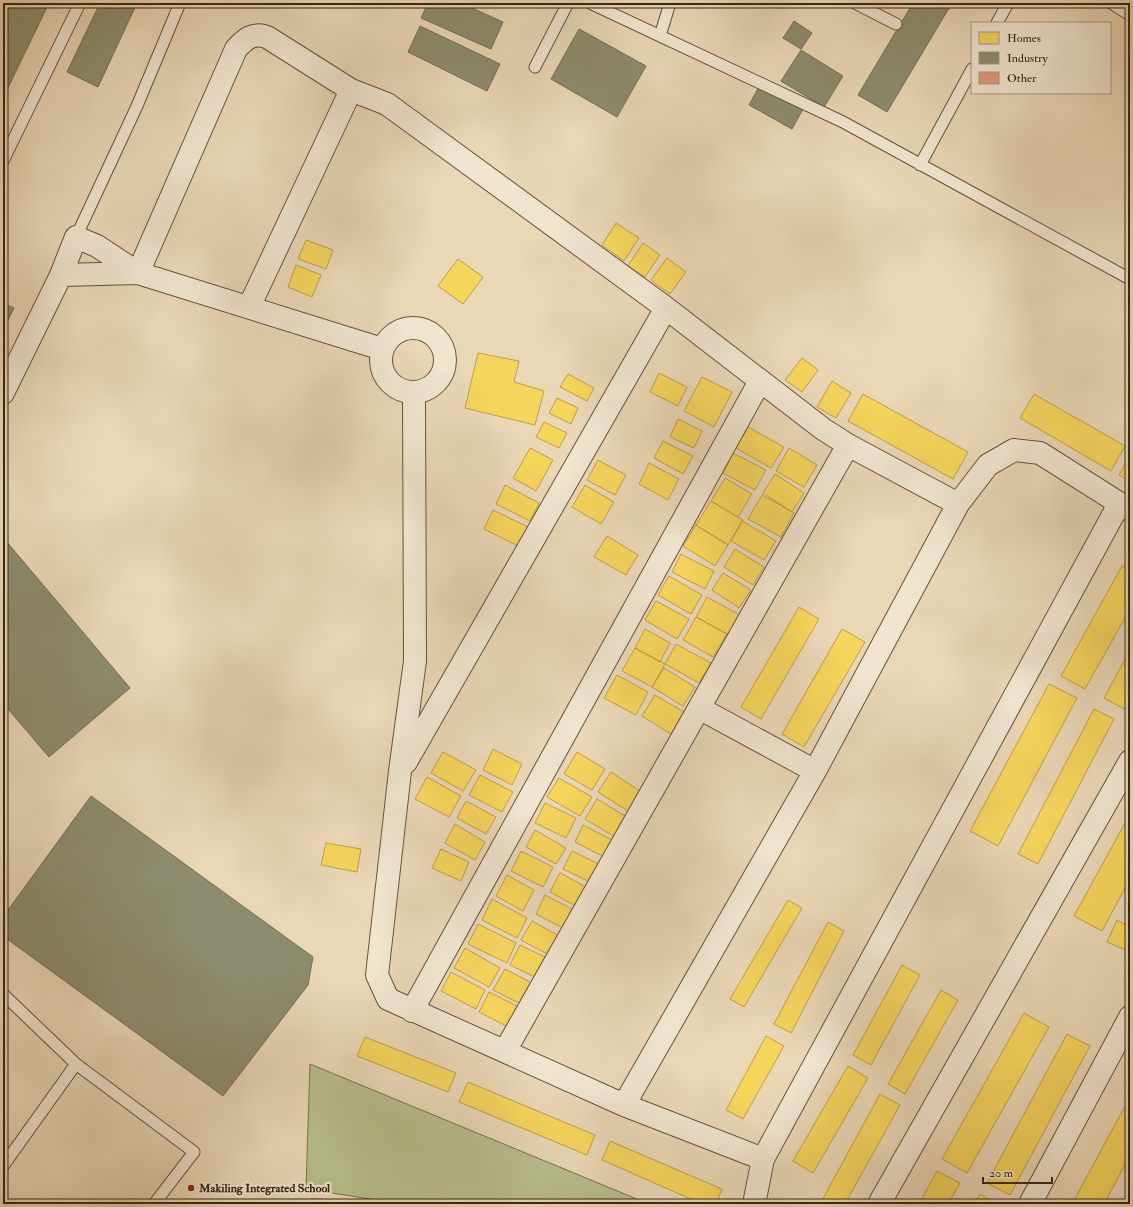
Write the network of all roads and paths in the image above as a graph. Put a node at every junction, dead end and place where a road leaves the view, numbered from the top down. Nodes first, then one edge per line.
1 (80, 3) edge
2 (180, 3) edge
3 (568, 3) edge
4 (590, 3) edge
5 (670, 3) edge
6 (856, 3) edge
7 (1008, 3) edge
8 (1111, 3) edge
9 (1130, 15) edge
10 (998, 22) edge
11 (896, 24) dead end
12 (660, 36) junction
13 (535, 67) dead end
14 (971, 72) edge
15 (351, 90) junction
16 (3, 161) edge
17 (920, 165) junction
18 (76, 237) junction
19 (138, 273) junction
20 (61, 275) junction
21 (1130, 279) edge
22 (249, 307) junction
23 (666, 308) junction
24 (382, 349) junction
25 (760, 381) junction
26 (414, 392) junction
27 (3, 393) edge
28 (848, 445) junction
29 (958, 504) junction
30 (1125, 507) edge
31 (699, 708) junction
32 (1130, 761) edge
33 (400, 771) junction
34 (814, 771) junction
35 (3, 994) edge
36 (412, 1011) junction
37 (1127, 1030) edge
38 (505, 1051) junction
39 (76, 1064) junction
40 (624, 1105) junction
41 (763, 1159) junction
42 (3, 1166) edge
43 (154, 1204) edge
44 (754, 1204) edge
45 (879, 1204) edge
46 (1030, 1204) edge

1 - 16 lane
2 - 18 lane
3 - 13 lane
4 - 12 lane
5 - 12 lane
6 - 11 lane
7 - 10 lane
8 - 9 lane
12 - 17 lane
14 - 17 lane
15 - 19 street
15 - 22 street
15 - 23 street
17 - 21 lane
18 - 19 street
18 - 20 street
19 - 20 street
19 - 22 street
20 - 27 street
22 - 24 street
23 - 25 street
23 - 33 street
24 - 26 street
24 - 26 street
25 - 28 street
25 - 36 street
26 - 33 street
28 - 29 street
28 - 31 street
29 - 30 street
29 - 34 street
30 - 41 street
31 - 34 street
31 - 38 street
32 - 45 street
33 - 36 street
34 - 40 street
35 - 39 lane
36 - 38 street
37 - 46 street
38 - 40 street
39 - 42 lane
39 - 43 lane
40 - 41 street
41 - 44 street

